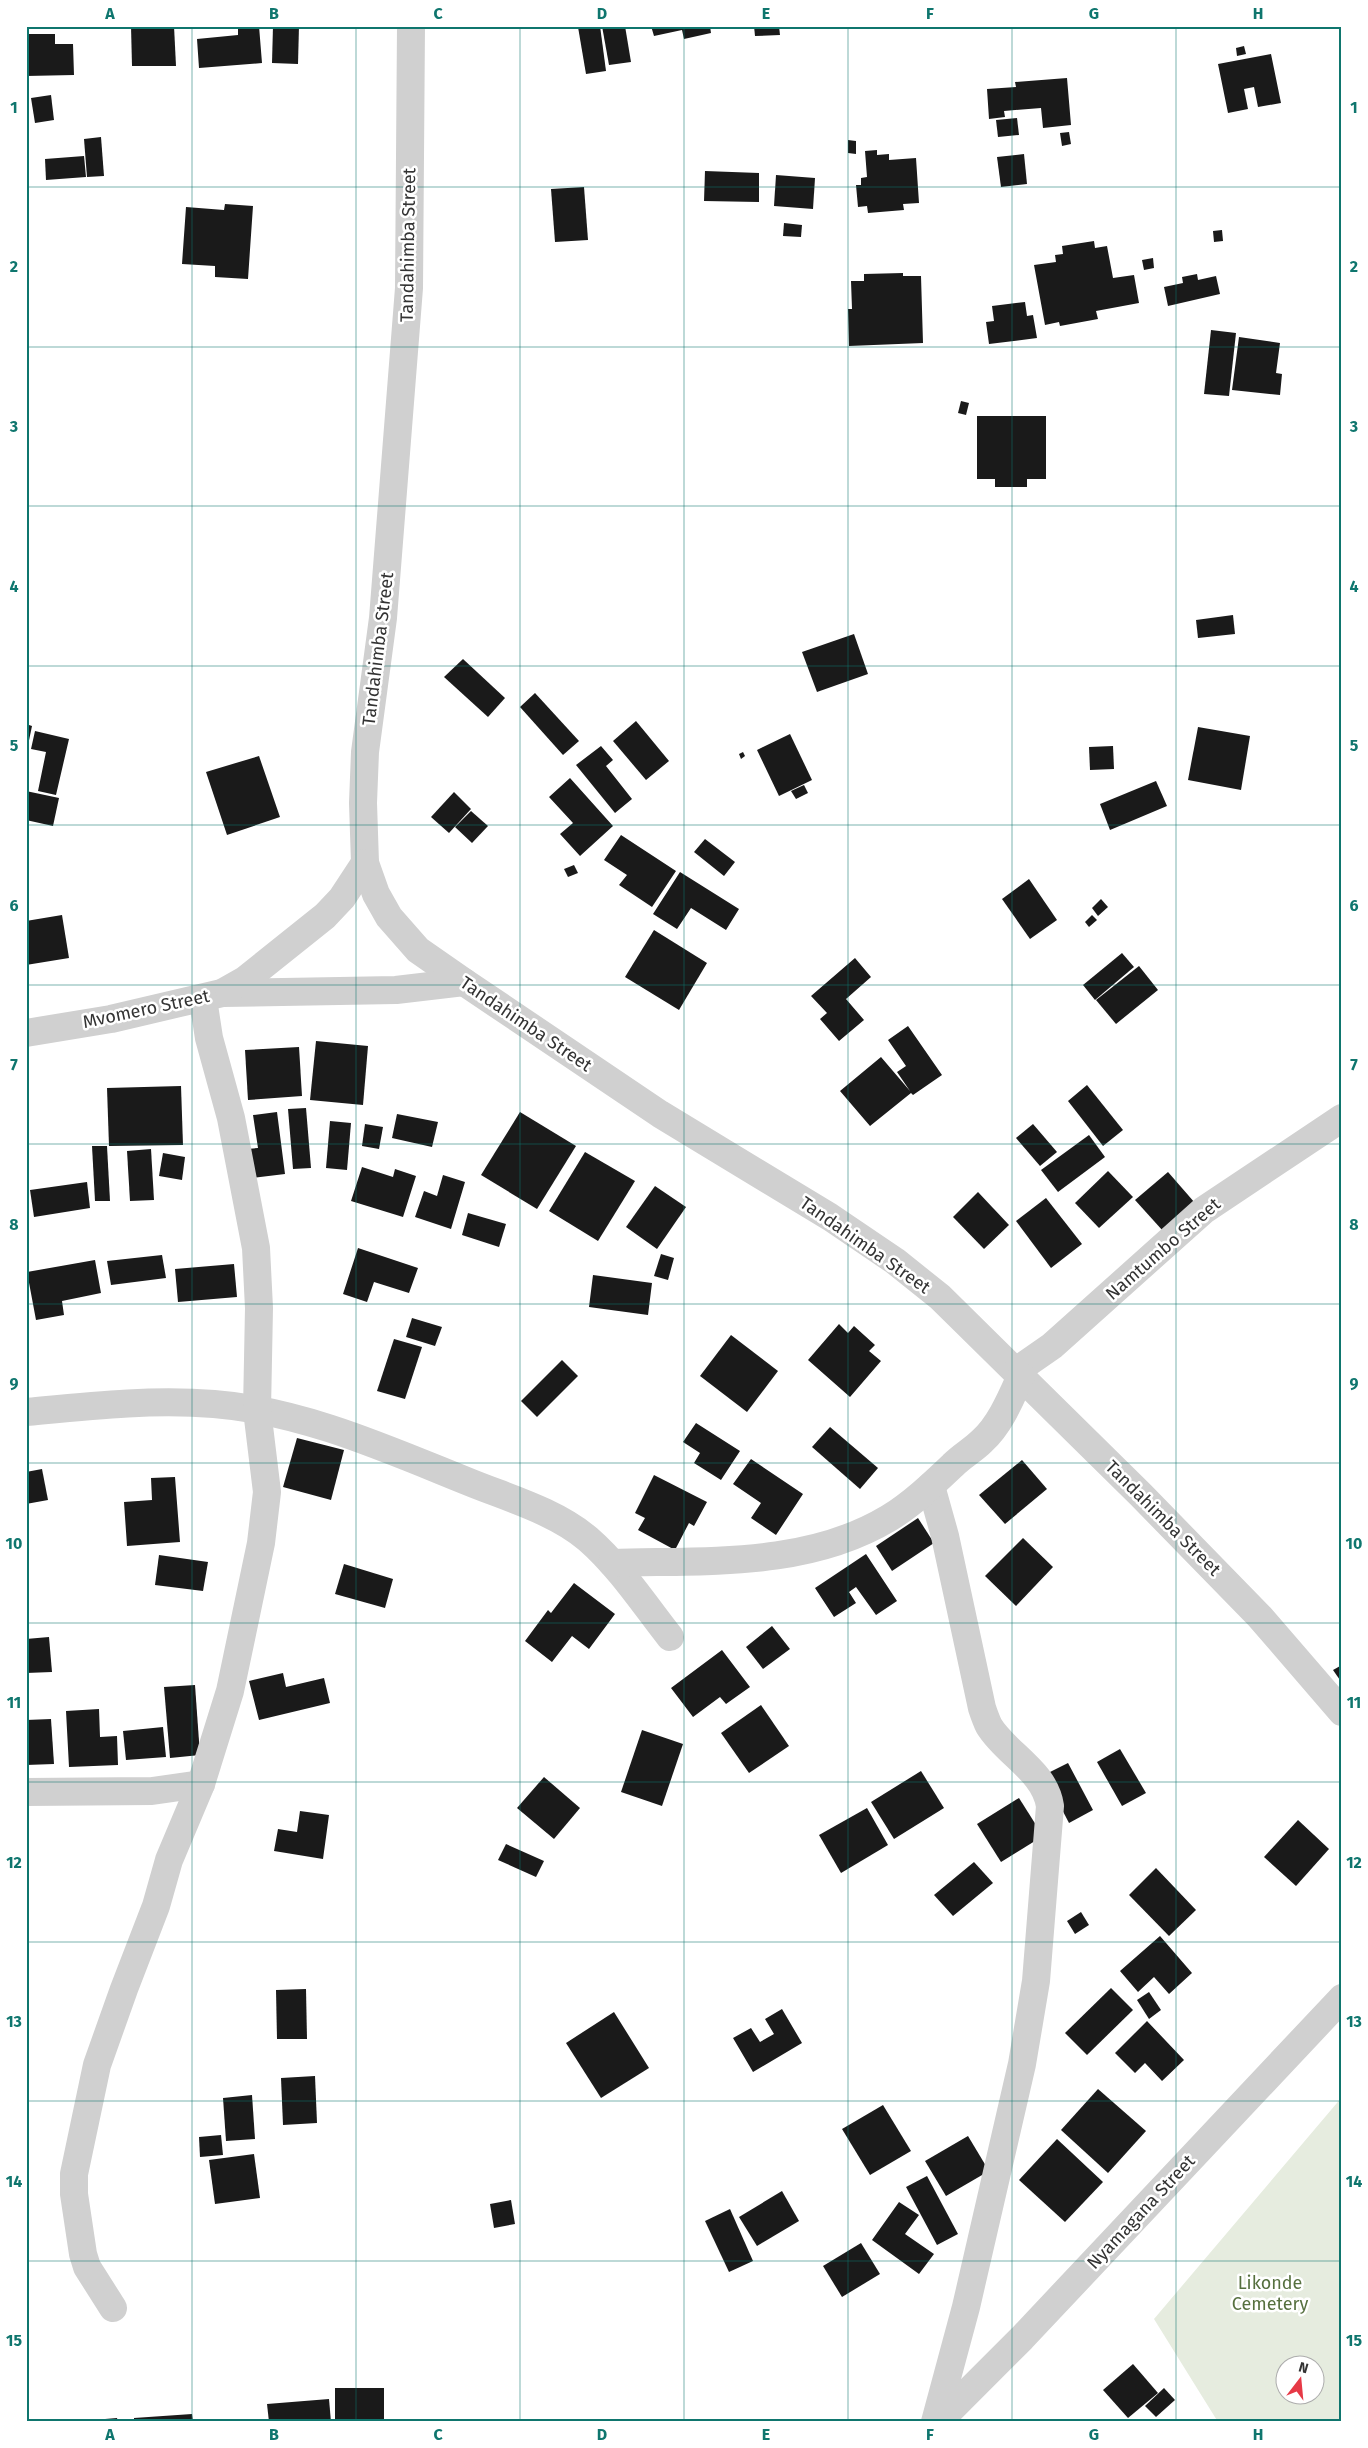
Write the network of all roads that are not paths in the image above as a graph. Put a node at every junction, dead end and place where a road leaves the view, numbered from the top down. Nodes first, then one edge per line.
1 (411, 26) edge
2 (365, 863) junction
3 (464, 982) junction
4 (212, 996) junction
5 (26, 1033) edge
6 (1342, 1118) edge
7 (1018, 1374) junction
8 (257, 1410) junction
9 (26, 1412) edge
10 (931, 1486) junction
11 (612, 1563) junction
12 (670, 1637) dead end
13 (1342, 1712) edge
14 (201, 1784) junction
15 (26, 1792) edge
16 (1342, 1998) edge
17 (113, 2308) dead end
18 (936, 2422) edge

1 - 2 street, Tandahimba Street
2 - 3 street, Tandahimba Street
2 - 4 street, Mvomero Street
3 - 4 street
3 - 7 street, Tandahimba Street
4 - 5 street, Mvomero Street
4 - 8 street
6 - 7 street, Namtumbo Street
7 - 10 street
7 - 13 street, Tandahimba Street
8 - 9 street
8 - 11 street
8 - 14 street
10 - 11 street
10 - 18 street
11 - 12 street
14 - 15 street
14 - 17 street
16 - 18 street, Nyamagana Street

